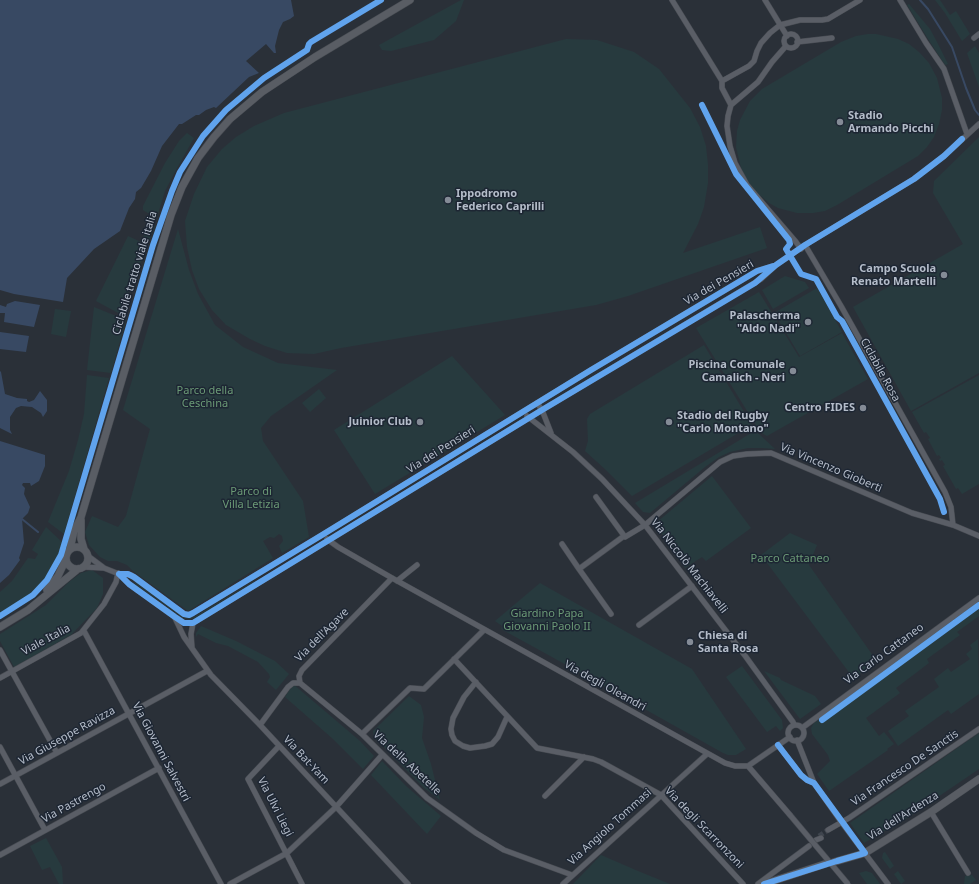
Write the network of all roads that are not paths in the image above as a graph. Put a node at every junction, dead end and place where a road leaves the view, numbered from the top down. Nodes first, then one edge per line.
1 (410, 0) edge
2 (672, 0) edge
3 (765, 0) edge
4 (860, 0) edge
5 (900, 0) edge
6 (780, 25) junction
7 (979, 34) edge
8 (787, 36) junction
9 (832, 38) dead end
10 (974, 38) dead end
11 (797, 42) junction
12 (786, 46) junction
13 (722, 81) junction
14 (732, 105) junction
15 (977, 126) edge
16 (967, 134) junction
17 (803, 247) junction
18 (776, 265) junction
19 (537, 403) junction
20 (542, 410) junction
21 (524, 411) junction
22 (528, 418) junction
23 (551, 434) junction
24 (596, 497) dead end
25 (81, 516) junction
26 (645, 525) junction
27 (953, 525) junction
28 (322, 535) junction
29 (624, 536) junction
30 (979, 536) edge
31 (329, 541) junction
32 (562, 544) dead end
33 (70, 549) junction
34 (84, 549) junction
35 (88, 556) junction
36 (66, 559) junction
37 (416, 565) dead end
38 (81, 568) junction
39 (104, 568) junction
40 (579, 569) junction
41 (119, 574) junction
42 (395, 580) junction
43 (692, 586) junction
44 (979, 598) edge
45 (40, 600) junction
46 (611, 614) dead end
47 (175, 617) junction
48 (193, 623) junction
49 (639, 625) dead end
50 (0, 626) edge
51 (484, 630) junction
52 (84, 631) junction
53 (192, 648) junction
54 (0, 650) edge
55 (454, 660) junction
56 (207, 670) junction
57 (12, 671) junction
58 (0, 678) edge
59 (476, 682) junction
60 (300, 683) junction
61 (129, 713) junction
62 (507, 717) junction
63 (260, 725) junction
64 (794, 725) junction
65 (802, 728) junction
66 (979, 729) edge
67 (362, 734) junction
68 (790, 737) junction
69 (797, 740) junction
70 (778, 745) junction
71 (279, 746) junction
72 (0, 747) edge
73 (57, 753) junction
74 (707, 754) junction
75 (382, 755) junction
76 (584, 757) junction
77 (748, 766) junction
78 (159, 768) junction
79 (16, 776) junction
80 (979, 779) edge
81 (814, 783) junction
82 (0, 784) edge
83 (661, 795) junction
84 (545, 796) dead end
85 (336, 808) junction
86 (931, 812) junction
87 (842, 822) junction
88 (45, 830) junction
89 (829, 831) tunnel mouth
90 (809, 846) dead end
91 (287, 853) junction
92 (865, 853) junction
93 (0, 855) edge
94 (834, 862) dead end
95 (825, 864) dead end
96 (968, 873) dead end
97 (572, 875) junction
98 (218, 883) edge
99 (230, 884) edge
100 (302, 884) edge
101 (408, 884) edge
102 (563, 884) edge
103 (743, 884) edge
104 (758, 884) edge
105 (764, 884) edge
106 (848, 884) edge
107 (888, 884) edge

1 - 25 main road
2 - 13 street
3 - 6 street
4 - 6 street
5 - 16 street
6 - 8 street
6 - 13 street
7 - 10 street
8 - 11 street
8 - 12 street
9 - 11 street
11 - 12 street
12 - 14 street
13 - 14 street
14 - 17 street
15 - 16 street, Via dei Pensieri
16 - 17 street, Via dei Pensieri
17 - 18 street, Via dei Pensieri
17 - 27 street
18 - 19 street, Via dei Pensieri
18 - 20 street, Via dei Pensieri
19 - 20 street
19 - 21 street, Via dei Pensieri
20 - 22 street, Via dei Pensieri
20 - 23 street, Via Niccolò Machiavelli
21 - 22 street
21 - 28 street, Via dei Pensieri
22 - 23 street, Via Niccolò Machiavelli
22 - 31 street, Via dei Pensieri
23 - 26 street, Via Niccolò Machiavelli
24 - 29 street
25 - 33 main road
25 - 34 main road
26 - 27 street, Via Vincenzo Gioberti
26 - 29 street, Via Vincenzo Gioberti
26 - 43 street, Via Niccolò Machiavelli
27 - 30 street, Via Vincenzo Gioberti
28 - 31 street, Via degli Oleandri
28 - 41 street, Via dei Pensieri
29 - 40 street, Via Vincenzo Gioberti
31 - 42 street, Via degli Oleandri
31 - 48 street, Via dei Pensieri
32 - 40 street
33 - 34 main road
33 - 36 main road
34 - 35 main road
35 - 38 main road
35 - 39 street, Via dei Pensieri
36 - 38 main road
36 - 45 main road
37 - 42 street, Via dell'Agave
38 - 39 street, Via dei Pensieri
38 - 45 main road
39 - 41 street, Via dei Pensieri
40 - 46 street
41 - 47 street, Via dei Pensieri
41 - 52 street, Viale Italia
42 - 51 street, Via degli Oleandri
42 - 60 street, Via dell'Agave
43 - 49 street
43 - 64 street, Via Niccolò Machiavelli
44 - 65 street, Via Carlo Cattaneo
45 - 50 main road
47 - 48 street, Via dei Pensieri
47 - 53 street, Via Bat-Yam
48 - 53 street
51 - 55 street
51 - 74 street, Via degli Oleandri
52 - 57 street, Viale Italia
52 - 61 street, Via Giovanni Salvestri
53 - 56 street, Via Bat-Yam
54 - 57 street
55 - 59 street, Via degli Scarronzoni
55 - 67 street
56 - 61 street, Via Giuseppe Ravizza
56 - 63 street, Via Bat-Yam
57 - 58 street, Viale Italia
57 - 73 street
59 - 62 street, Via degli Scarronzoni
59 - 62 street
60 - 63 street
60 - 67 street, Via delle Abetelle
61 - 73 street, Via Giuseppe Ravizza
61 - 78 street, Via Giovanni Salvestri
62 - 76 street, Via degli Scarronzoni
63 - 71 street, Via Bat-Yam
64 - 65 street
64 - 68 street
65 - 69 street
66 - 87 street, Via Francesco De Sanctis
67 - 75 street, Via delle Abetelle
68 - 69 street
68 - 70 street
69 - 81 street
70 - 77 street
70 - 81 street
71 - 85 street, Via Bat-Yam
71 - 91 street, Via Ulvi Liegi
72 - 79 street
73 - 79 street, Via Giuseppe Ravizza
74 - 77 street, Via degli Oleandri
74 - 83 street, Via Angiolo Tommasi
75 - 85 street
75 - 97 street, Via delle Abetelle
76 - 83 street, Via degli Scarronzoni
76 - 84 street
77 - 106 street, bridge
78 - 88 street, Via Pastrengo
78 - 98 street, Via Giovanni Salvestri
79 - 82 street, Via Giuseppe Ravizza
79 - 88 street
80 - 86 main road, Via dell'Ardenza
81 - 87 street
83 - 97 street, Via Angiolo Tommasi
83 - 103 street, Via degli Scarronzoni
85 - 91 street
85 - 101 street, Via Bat-Yam
86 - 92 main road, Via dell'Ardenza
86 - 96 street
87 - 89 street, Via Francesco De Sanctis
87 - 92 street
88 - 93 street, Via Pastrengo
90 - 104 street
91 - 99 street
91 - 100 street, Via Ulvi Liegi
92 - 94 main road, Via dell'Ardenza
92 - 107 street
95 - 105 main road
97 - 102 street, Via Angiolo Tommasi

